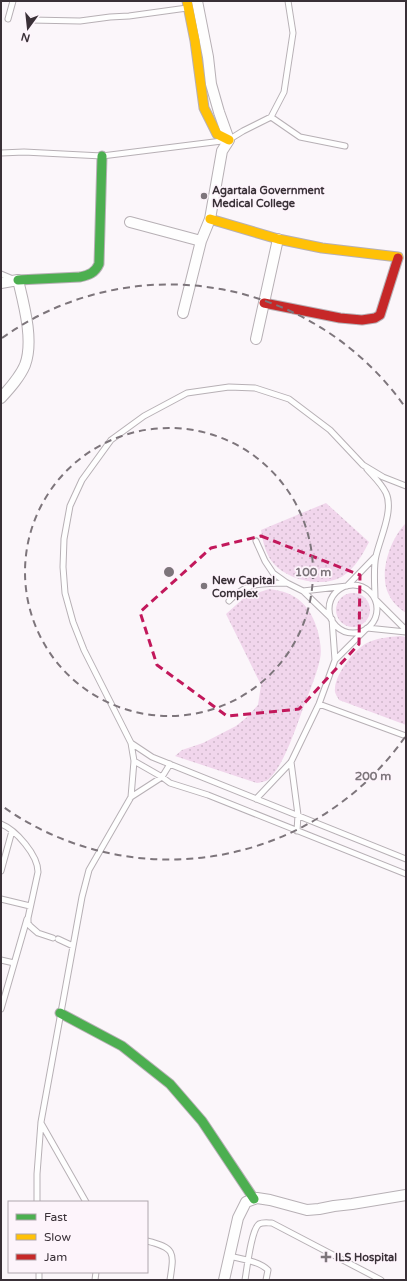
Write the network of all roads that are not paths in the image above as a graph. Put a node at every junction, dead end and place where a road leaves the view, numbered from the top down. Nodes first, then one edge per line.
1 (13, 1) edge
2 (197, 1) edge
3 (288, 1) edge
4 (187, 5) edge
5 (8, 19) dead end
6 (31, 20) dead end
7 (271, 117) junction
8 (229, 140) junction
9 (346, 146) dead end
10 (1, 153) edge
11 (102, 156) junction
12 (210, 219) junction
13 (130, 222) dead end
14 (278, 239) junction
15 (201, 242) junction
16 (402, 257) edge
17 (1, 274) edge
18 (17, 280) junction
19 (1, 283) edge
20 (264, 303) junction
21 (183, 312) dead end
22 (256, 339) dead end
23 (1, 398) edge
24 (363, 465) junction
25 (406, 486) edge
26 (256, 542) dead end
27 (375, 557) junction
28 (287, 582) junction
29 (347, 586) junction
30 (303, 591) junction
31 (375, 599) junction
32 (229, 601) dead end
33 (332, 619) junction
34 (367, 628) junction
35 (406, 631) edge
36 (335, 660) junction
37 (318, 704) junction
38 (406, 736) edge
39 (131, 743) junction
40 (134, 761) junction
41 (291, 762) junction
42 (170, 764) junction
43 (162, 777) junction
44 (131, 797) junction
45 (256, 799) junction
46 (298, 815) junction
47 (1, 824) edge
48 (12, 830) junction
49 (297, 831) junction
50 (406, 859) edge
51 (1, 872) edge
52 (406, 874) edge
53 (1, 899) edge
54 (30, 906) junction
55 (28, 918) junction
56 (73, 946) junction
57 (1, 960) edge
58 (14, 963) junction
59 (1, 1009) edge
60 (60, 1013) junction
61 (41, 1122) junction
62 (406, 1195) edge
63 (254, 1199) junction
64 (37, 1201) edge
65 (85, 1201) edge
66 (148, 1241) edge
67 (230, 1256) junction
68 (248, 1261) junction
69 (170, 1280) edge
70 (224, 1280) edge
71 (245, 1280) edge
72 (266, 1280) edge
73 (380, 1280) edge

1 - 5 lane
2 - 8 street
3 - 7 lane
4 - 6 lane
4 - 8 street
7 - 8 lane
7 - 9 lane
8 - 11 lane
8 - 12 street
10 - 11 lane
11 - 18 street
12 - 14 street
12 - 15 street
13 - 15 street
14 - 16 street
14 - 20 street
15 - 21 street
16 - 20 street
17 - 18 lane
18 - 19 street
18 - 23 street
20 - 22 street
24 - 25 lane
24 - 27 lane
24 - 39 lane
26 - 28 lane
27 - 29 lane
27 - 31 lane
28 - 30 lane
28 - 32 lane
29 - 30 lane
29 - 31 lane
29 - 33 lane
30 - 33 lane
31 - 34 lane
31 - 35 lane
33 - 34 lane
33 - 36 lane
34 - 35 lane
34 - 36 lane
36 - 37 lane
37 - 38 lane
37 - 41 lane
39 - 40 lane
39 - 42 lane
40 - 43 lane
40 - 44 lane
41 - 45 lane
41 - 46 lane
42 - 43 lane
42 - 45 lane
43 - 44 lane
43 - 49 lane
44 - 56 lane
45 - 46 lane
46 - 49 lane
46 - 50 lane
47 - 48 lane
48 - 51 lane
48 - 54 lane
49 - 52 lane
53 - 54 lane
54 - 55 lane
55 - 56 lane
55 - 58 lane
56 - 60 lane
57 - 58 lane
58 - 59 lane
60 - 61 lane
60 - 63 street
61 - 64 lane
61 - 65 lane
62 - 63 street
63 - 67 street
66 - 69 lane
67 - 68 lane
67 - 70 street
68 - 71 lane
68 - 72 lane
68 - 73 lane

